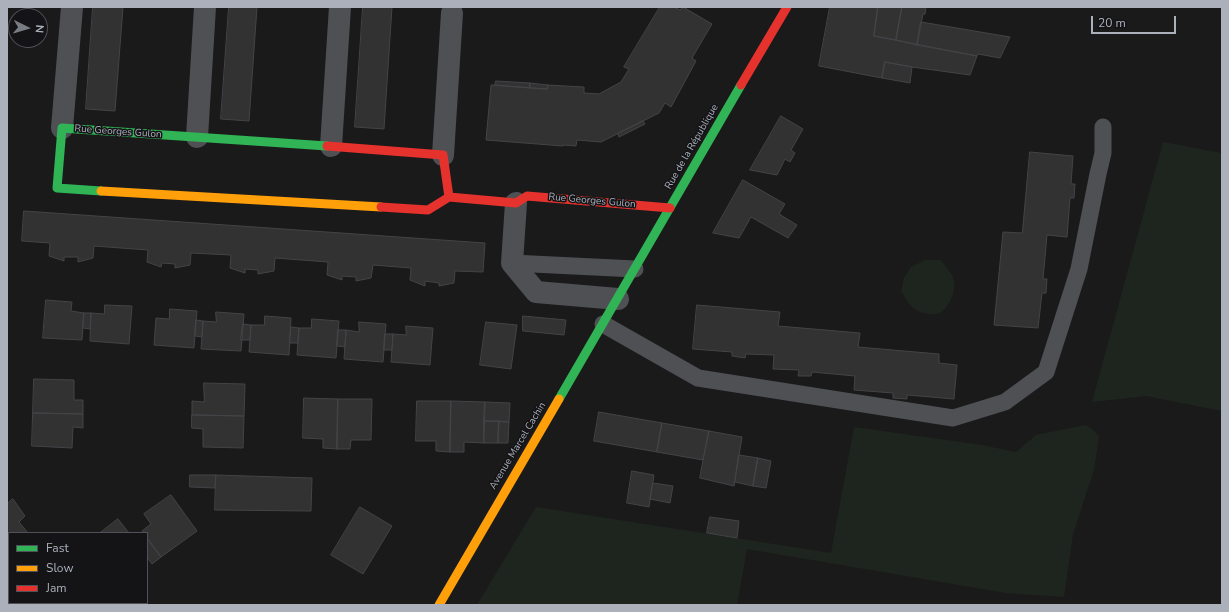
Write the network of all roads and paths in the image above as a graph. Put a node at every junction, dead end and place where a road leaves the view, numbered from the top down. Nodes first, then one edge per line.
1 (72, 7) edge
2 (205, 7) edge
3 (340, 7) edge
4 (787, 7) edge
5 (452, 13) dead end
6 (1103, 127) dead end
7 (62, 128) junction
8 (197, 137) junction
9 (331, 146) junction
10 (443, 155) junction
11 (449, 197) junction
12 (516, 203) junction
13 (670, 208) junction
14 (512, 263) junction
15 (635, 269) junction
16 (618, 300) junction
17 (604, 324) junction
18 (7, 604) edge
19 (20, 605) edge
20 (438, 605) edge

1 - 7 street
2 - 8 street
3 - 9 street
4 - 13 street, Rue de la République
5 - 10 street
6 - 17 lane
7 - 8 street, Rue Georges Gulon
7 - 11 street, Rue Georges Gulon
8 - 9 street, Rue Georges Gulon
9 - 10 street, Rue Georges Gulon
10 - 11 street
11 - 12 street, Rue Georges Gulon
12 - 13 street, Rue Georges Gulon
12 - 14 street
13 - 15 street, Rue de la République
14 - 15 lane
14 - 16 street
15 - 16 street, Rue de la République
16 - 17 street, Avenue Marcel Cachin
17 - 20 street, Avenue Marcel Cachin
18 - 19 street

